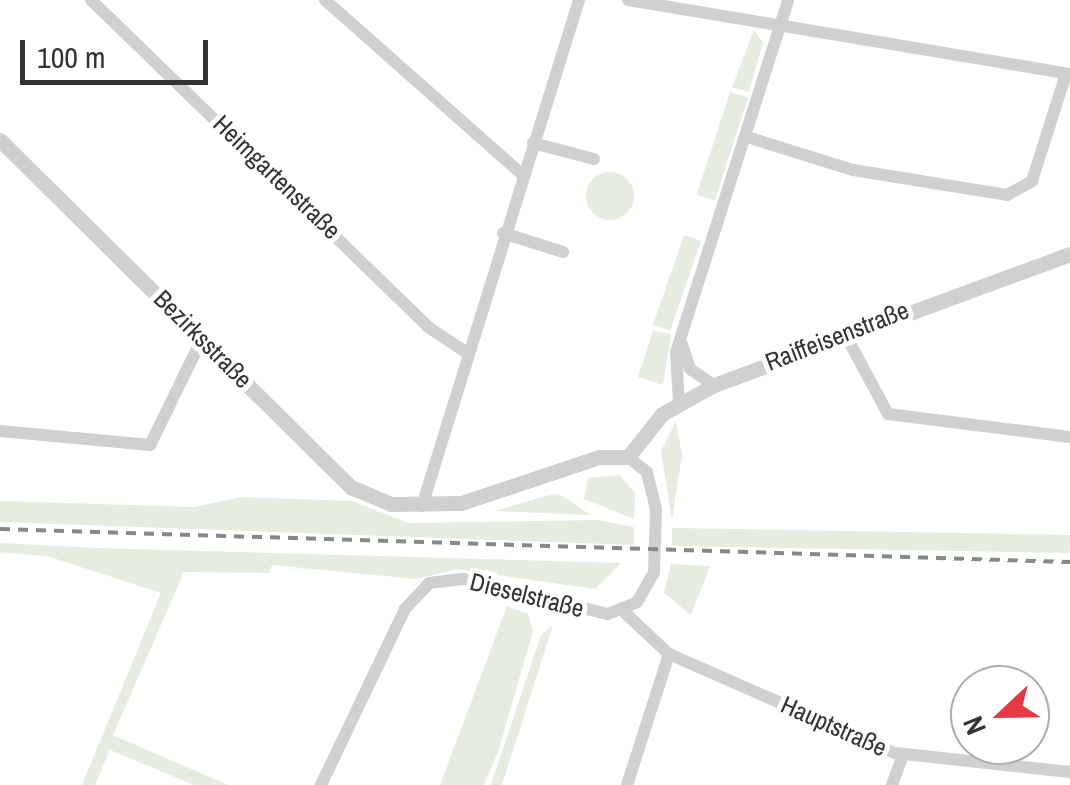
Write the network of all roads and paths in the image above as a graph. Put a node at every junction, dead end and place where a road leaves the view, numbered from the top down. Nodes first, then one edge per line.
1 (91, 0) edge
2 (325, 0) edge
3 (579, 0) edge
4 (628, 0) edge
5 (788, 0) edge
6 (778, 27) junction
7 (1068, 74) edge
8 (746, 137) junction
9 (0, 140) edge
10 (533, 143) junction
11 (594, 160) dead end
12 (522, 174) junction
13 (503, 233) junction
14 (562, 252) dead end
15 (1070, 254) edge
16 (844, 332) junction
17 (681, 336) junction
18 (202, 338) junction
19 (464, 351) junction
20 (714, 385) junction
21 (678, 403) junction
22 (0, 432) edge
23 (1070, 437) edge
24 (628, 457) junction
25 (422, 506) junction
26 (623, 610) junction
27 (669, 654) junction
28 (903, 756) junction
29 (1070, 772) edge
30 (321, 785) edge
31 (628, 785) edge
32 (892, 785) edge

1 - 19 street, Heimgartenstraße
2 - 12 street
3 - 10 street
4 - 6 street
5 - 6 street
6 - 7 street
6 - 8 street
7 - 8 street
8 - 17 street
9 - 18 street, Bezirksstraße
10 - 11 street
10 - 12 street
12 - 13 street
13 - 14 street
13 - 19 street
15 - 16 street, Raiffeisenstraße
16 - 20 street, Raiffeisenstraße
16 - 23 street
17 - 20 street
17 - 21 street
18 - 22 street
18 - 25 street, Bezirksstraße
19 - 25 street
20 - 21 street, Raiffeisenstraße
21 - 24 street, Raiffeisenstraße
24 - 25 street
24 - 26 street
26 - 27 street, Hauptstraße
26 - 30 street, Dieselstraße
27 - 28 street, Hauptstraße
27 - 31 street
28 - 29 street, Hauptstraße
28 - 32 street

